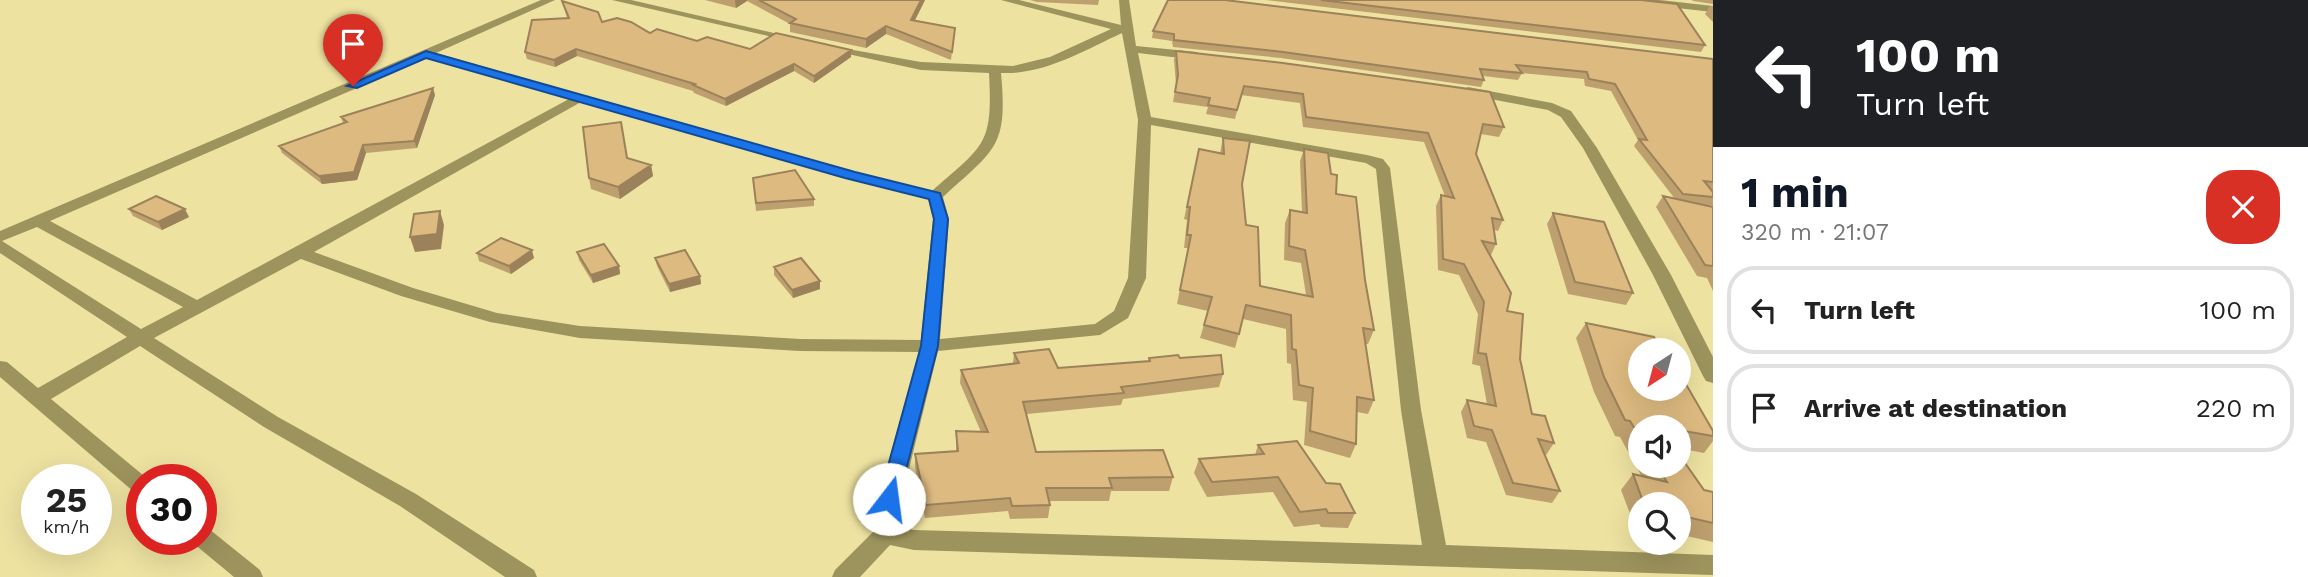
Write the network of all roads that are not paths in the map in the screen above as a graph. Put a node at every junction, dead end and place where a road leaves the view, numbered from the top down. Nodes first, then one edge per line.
1 (550, 0) edge
2 (617, 0) edge
3 (1006, 0) edge
4 (1124, 0) edge
5 (1631, 0) edge
6 (1713, 9) edge
7 (1124, 29) junction
8 (1131, 49) junction
9 (426, 54) junction
10 (1214, 58) edge
11 (995, 70) junction
12 (1450, 89) edge
13 (579, 99) junction
14 (1145, 120) junction
15 (935, 196) junction
16 (38, 221) junction
17 (0, 237) edge
18 (0, 246) edge
19 (300, 253) junction
20 (198, 307) junction
21 (141, 337) junction
22 (929, 346) junction
23 (0, 367) edge
24 (1713, 376) edge
25 (37, 398) junction
26 (126, 473) edge
27 (887, 533) junction
28 (217, 549) edge
29 (1436, 555) junction
30 (1713, 565) edge
31 (251, 577) edge
32 (525, 577) edge
33 (844, 577) edge

1 - 9 street
2 - 11 street
3 - 7 street
4 - 7 street
5 - 6 street
7 - 8 street
7 - 11 street
8 - 10 street
8 - 14 street
9 - 13 street
9 - 16 street
11 - 15 street
12 - 24 street
13 - 15 street
13 - 19 street
14 - 22 street
14 - 29 street
15 - 22 street
16 - 17 street
16 - 20 street
18 - 21 street
19 - 20 street
19 - 22 street
20 - 21 street
21 - 25 street
21 - 32 street
22 - 27 street
23 - 25 street
25 - 26 street
27 - 29 street
27 - 33 street
28 - 31 street
29 - 30 street

